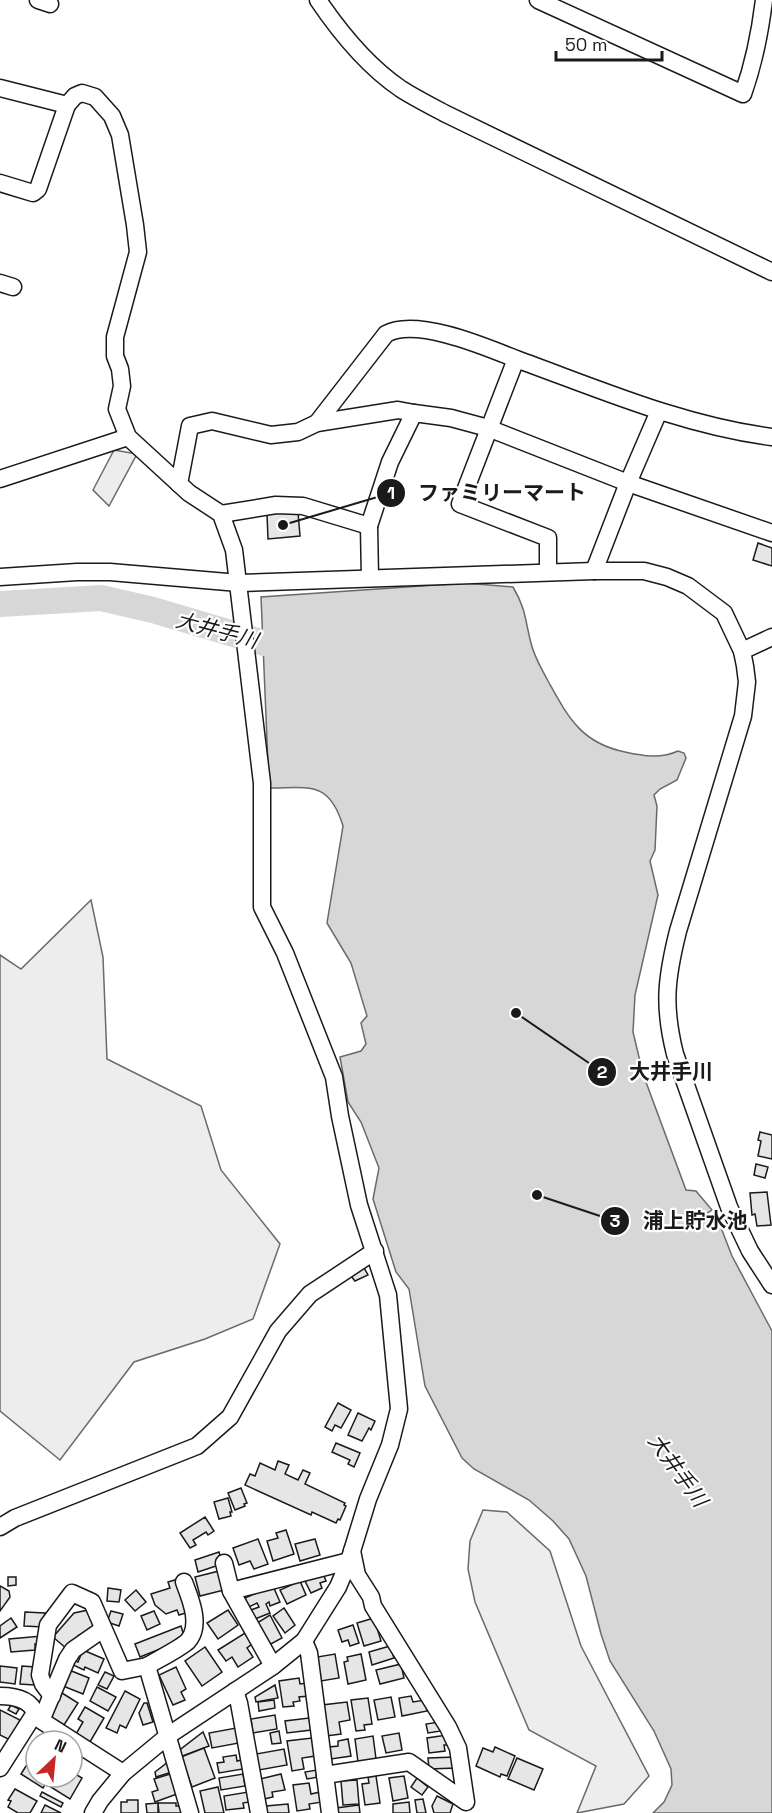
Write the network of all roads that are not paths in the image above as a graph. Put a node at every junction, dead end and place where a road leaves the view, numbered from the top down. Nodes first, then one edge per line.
1 (318, 0) edge
2 (538, 0) edge
3 (764, 0) edge
4 (0, 88) edge
5 (67, 105) junction
6 (0, 183) edge
7 (772, 272) edge
8 (516, 358) junction
9 (659, 411) junction
10 (414, 413) junction
11 (317, 423) junction
12 (488, 428) junction
13 (128, 436) junction
14 (772, 437) edge
15 (0, 479) edge
16 (628, 483) junction
17 (180, 484) junction
18 (221, 514) junction
19 (369, 526) junction
20 (772, 533) edge
21 (594, 571) junction
22 (548, 572) junction
23 (0, 577) edge
24 (370, 578) junction
25 (239, 583) junction
26 (772, 638) edge
27 (742, 651) junction
28 (375, 1251) junction
29 (772, 1285) edge
30 (0, 1527) edge
31 (351, 1556) junction
32 (224, 1563) dead end
33 (184, 1582) dead end
34 (231, 1591) junction
35 (103, 1629) junction
36 (304, 1641) junction
37 (147, 1666) junction
38 (273, 1666) junction
39 (235, 1691) junction
40 (0, 1696) edge
41 (52, 1696) junction
42 (35, 1713) junction
43 (169, 1735) junction
44 (0, 1768) edge
45 (123, 1773) junction
46 (325, 1775) junction
47 (467, 1808) edge
48 (93, 1813) edge
49 (190, 1813) edge
50 (259, 1813) edge
51 (330, 1813) edge

1 - 7 street
2 - 3 street
4 - 5 street
5 - 6 street
5 - 13 street
8 - 9 street
8 - 11 street
8 - 12 street
9 - 14 street
9 - 16 street
10 - 11 street
10 - 12 street
10 - 19 street
11 - 17 street
12 - 16 street
12 - 22 street
13 - 15 street
13 - 17 street
16 - 20 street
16 - 21 street
17 - 18 street
18 - 19 street
18 - 25 street
19 - 24 street
21 - 22 street
21 - 27 street
22 - 24 street
23 - 25 street
24 - 25 street
25 - 28 street
26 - 27 street
27 - 29 street
28 - 30 street
28 - 31 street
31 - 34 street
31 - 36 street
31 - 47 street
32 - 34 street
33 - 37 street
34 - 38 street
35 - 37 street
35 - 41 street
35 - 41 street
36 - 38 street
36 - 46 street
37 - 43 street
38 - 39 street
39 - 43 street
39 - 50 street
40 - 42 street
41 - 42 street
42 - 44 street
42 - 45 street
43 - 45 street
43 - 49 street
45 - 48 street
46 - 47 street
46 - 51 street

